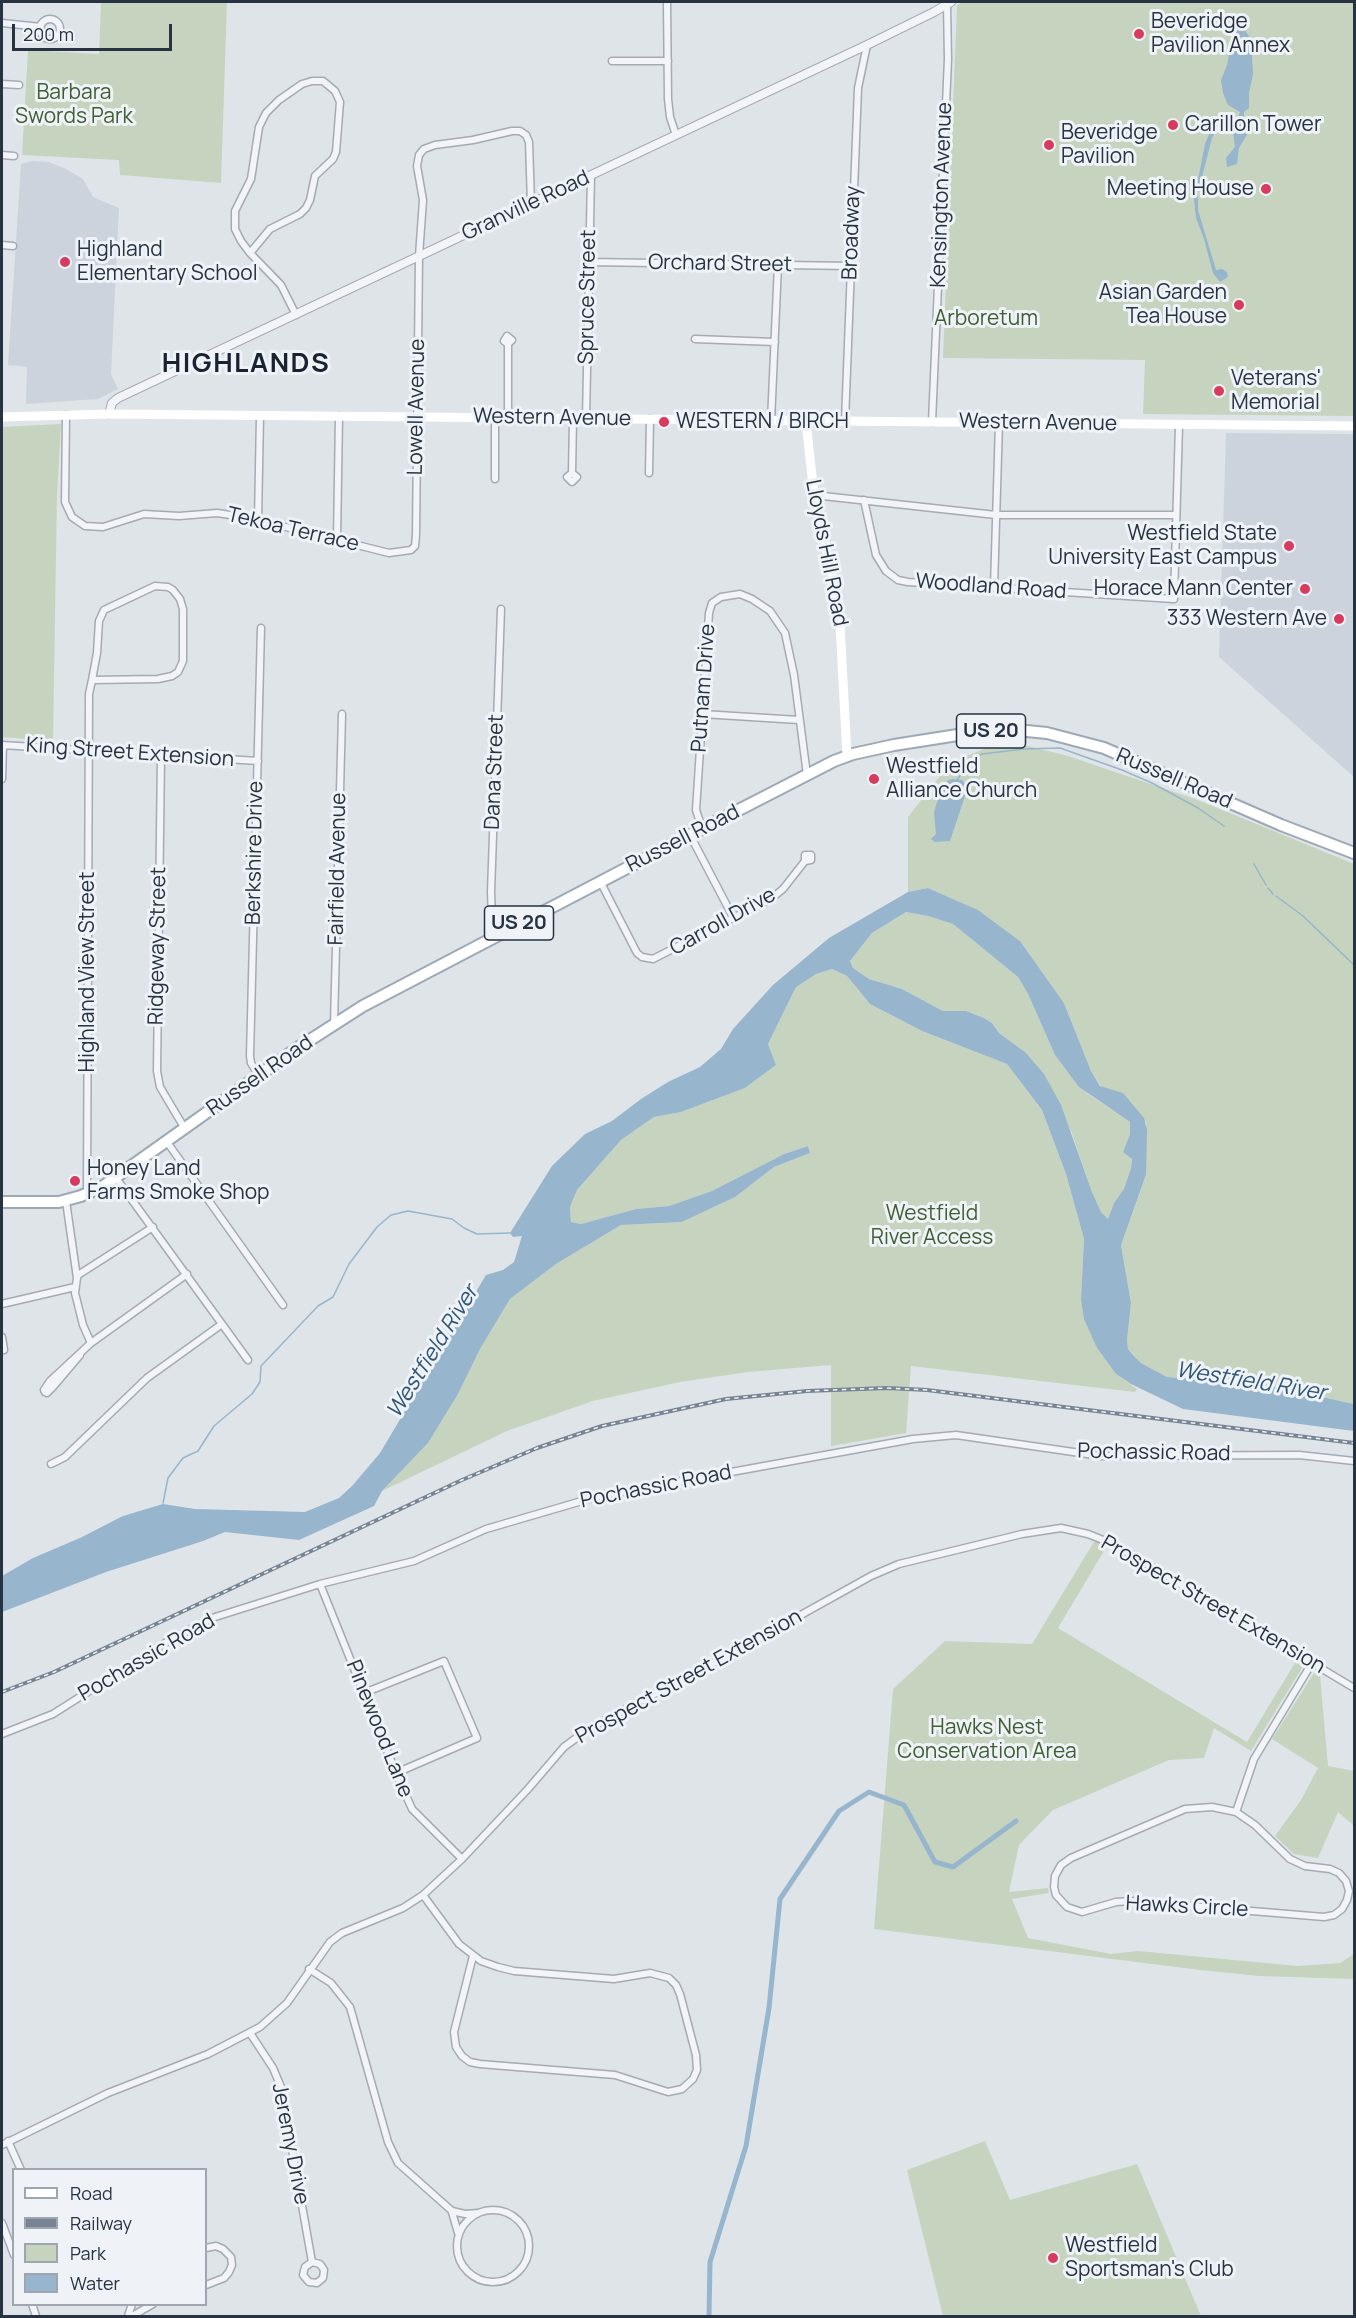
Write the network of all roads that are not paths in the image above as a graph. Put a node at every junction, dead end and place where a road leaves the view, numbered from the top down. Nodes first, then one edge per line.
1 (667, 2) edge
2 (949, 3) edge
3 (2, 23) edge
4 (41, 27) dead end
5 (867, 45) junction
6 (612, 61) dead end
7 (668, 61) junction
8 (2, 84) edge
9 (19, 85) dead end
10 (676, 135) junction
11 (2, 155) edge
12 (14, 156) dead end
13 (591, 176) junction
14 (531, 204) junction
15 (2, 245) edge
16 (13, 246) dead end
17 (250, 253) junction
18 (419, 256) junction
19 (589, 262) junction
20 (778, 265) junction
21 (851, 266) junction
22 (296, 315) junction
23 (695, 339) dead end
24 (775, 342) junction
25 (508, 344) dead end
26 (109, 414) junction
27 (66, 415) junction
28 (260, 416) junction
29 (339, 416) junction
30 (2, 417) edge
31 (416, 417) junction
32 (495, 418) junction
33 (508, 418) junction
34 (586, 418) junction
35 (573, 419) junction
36 (650, 419) junction
37 (771, 421) junction
38 (806, 421) junction
39 (845, 422) junction
40 (932, 422) junction
41 (999, 423) junction
42 (1179, 425) junction
43 (1354, 426) edge
44 (572, 473) dead end
45 (649, 473) dead end
46 (495, 479) dead end
47 (814, 495) junction
48 (864, 500) junction
49 (996, 515) junction
50 (1176, 515) junction
51 (258, 520) junction
52 (338, 540) junction
53 (406, 552) joint
54 (994, 587) junction
55 (501, 609) dead end
56 (261, 628) dead end
57 (92, 680) junction
58 (342, 714) dead end
59 (702, 714) junction
60 (799, 720) junction
61 (2, 745) edge
62 (89, 750) junction
63 (161, 755) junction
64 (847, 756) junction
65 (258, 761) junction
66 (807, 775) junction
67 (2, 779) edge
68 (702, 828) junction
69 (690, 835) junction
70 (1354, 854) edge
71 (805, 861) dead end
72 (600, 882) junction
73 (734, 919) junction
74 (496, 935) junction
75 (334, 1024) junction
76 (259, 1076) junction
77 (185, 1129) junction
78 (167, 1142) junction
79 (116, 1178) junction
80 (87, 1194) junction
81 (66, 1201) junction
82 (2, 1202) edge
83 (153, 1227) junction
84 (187, 1274) junction
85 (77, 1278) junction
86 (75, 1287) junction
87 (2, 1304) edge
88 (283, 1305) dead end
89 (222, 1324) junction
90 (2, 1337) edge
91 (91, 1343) junction
92 (4, 1350) dead end
93 (80, 1355) junction
94 (248, 1360) dead end
95 (1354, 1461) edge
96 (51, 1464) dead end
97 (320, 1584) junction
98 (1312, 1663) junction
99 (1354, 1688) edge
100 (364, 1693) junction
101 (2, 1734) edge
102 (396, 1773) junction
103 (1236, 1812) junction
104 (462, 1859) junction
105 (423, 1896) junction
106 (473, 1956) junction
107 (309, 1969) junction
108 (250, 2033) junction
109 (8, 2141) junction
110 (2, 2145) edge
111 (21, 2168) edge
112 (452, 2211) junction
113 (478, 2212) junction
114 (2, 2223) edge
115 (458, 2234) junction
116 (207, 2248) edge
117 (12, 2250) edge
118 (312, 2262) dead end
119 (207, 2285) edge
120 (149, 2306) edge
121 (130, 2316) edge

1 - 7 street
2 - 5 street, Granville Road
2 - 40 street, Kensington Avenue
3 - 4 street
5 - 10 street, Granville Road
5 - 21 street, Broadway
6 - 7 street
7 - 10 street
8 - 9 street
10 - 13 street, Granville Road
11 - 12 street
13 - 14 street, Granville Road
13 - 19 street, Spruce Street
14 - 18 street, Granville Road
14 - 18 street, Lowell Avenue
15 - 16 street
17 - 17 street
17 - 22 street
18 - 22 street, Granville Road
18 - 31 street, Lowell Avenue
19 - 20 street, Orchard Street
19 - 34 street, Spruce Street
20 - 21 street, Orchard Street
20 - 24 street
21 - 39 street, Broadway
22 - 26 street, Granville Road
23 - 24 street
24 - 37 street
25 - 33 street
26 - 27 main road, Western Avenue
26 - 28 main road, Western Avenue
27 - 30 main road, Western Avenue
27 - 51 street, Tekoa Terrace
28 - 29 main road, Western Avenue
28 - 51 street
29 - 31 main road, Western Avenue
29 - 52 street
31 - 32 main road, Western Avenue
31 - 53 street, Lowell Avenue
32 - 33 main road, Western Avenue
32 - 46 street
33 - 35 main road, Western Avenue
34 - 35 main road, Western Avenue
34 - 36 main road, Western Avenue
35 - 44 street
36 - 37 main road, Western Avenue
36 - 45 street
37 - 38 main road, Western Avenue
38 - 39 main road, Western Avenue
38 - 47 main road, Lloyds Hill Road
39 - 40 main road, Western Avenue
40 - 41 main road, Western Avenue
41 - 42 main road, Western Avenue
41 - 49 street
42 - 43 main road, Western Avenue
42 - 50 street
47 - 48 street
47 - 64 main road, Lloyds Hill Road
48 - 49 street
48 - 54 street, Woodland Road
49 - 50 street
49 - 54 street
50 - 54 street, Woodland Road
51 - 52 street, Tekoa Terrace
52 - 53 street, Tekoa Terrace
55 - 74 street, Dana Street
56 - 65 street, Berkshire Drive
57 - 57 street, Highland View Street
57 - 62 street, Highland View Street
58 - 75 street, Fairfield Avenue
59 - 60 street
59 - 60 street, Putnam Drive
59 - 68 street, Putnam Drive
60 - 66 street, Putnam Drive
61 - 62 street, King Street Extension
61 - 67 street
62 - 63 street, King Street Extension
62 - 80 street, Highland View Street
63 - 65 street, King Street Extension
63 - 77 street, Ridgeway Street
64 - 66 main road, Russell Road / US 20
64 - 70 main road, Russell Road / US 20
65 - 76 street, Berkshire Drive
66 - 68 main road, Russell Road / US 20
68 - 69 main road, Russell Road / US 20
69 - 72 main road, Russell Road / US 20
69 - 73 street
71 - 73 street, Carroll Drive
72 - 73 street, Carroll Drive
72 - 74 main road, Russell Road / US 20
74 - 75 main road, Russell Road / US 20
75 - 76 main road, Russell Road / US 20
76 - 77 main road, Russell Road / US 20
77 - 78 main road, Russell Road / US 20
78 - 79 main road, Russell Road / US 20
78 - 88 street
79 - 80 main road, Russell Road / US 20
79 - 83 street
80 - 81 main road, Russell Road / US 20
81 - 82 main road, US 20
81 - 85 street
83 - 84 street
83 - 85 street
84 - 89 street
84 - 91 street
85 - 86 street
86 - 87 street
86 - 91 street
89 - 94 street
89 - 96 street
90 - 92 street
91 - 93 street
93 - 93 street
95 - 97 street, Pochassic Road
97 - 100 street, Pinewood Lane
97 - 101 street, Pochassic Road
98 - 99 street, Prospect Street Extension
98 - 103 street
98 - 104 street, Prospect Street Extension
100 - 102 street, Pinewood Lane
100 - 102 street
102 - 104 street, Pinewood Lane
103 - 103 street, Hawks Circle
104 - 105 street, Prospect Street Extension
105 - 106 street
105 - 107 street, Prospect Street Extension
106 - 106 street
107 - 108 street, Prospect Street Extension
107 - 112 street
108 - 109 street, Prospect Street Extension
108 - 118 street, Jeremy Drive
109 - 110 street, Prospect Street Extension
109 - 111 street
112 - 113 street
112 - 115 street
113 - 115 street
113 - 115 street
114 - 117 street
116 - 119 street
120 - 121 street

